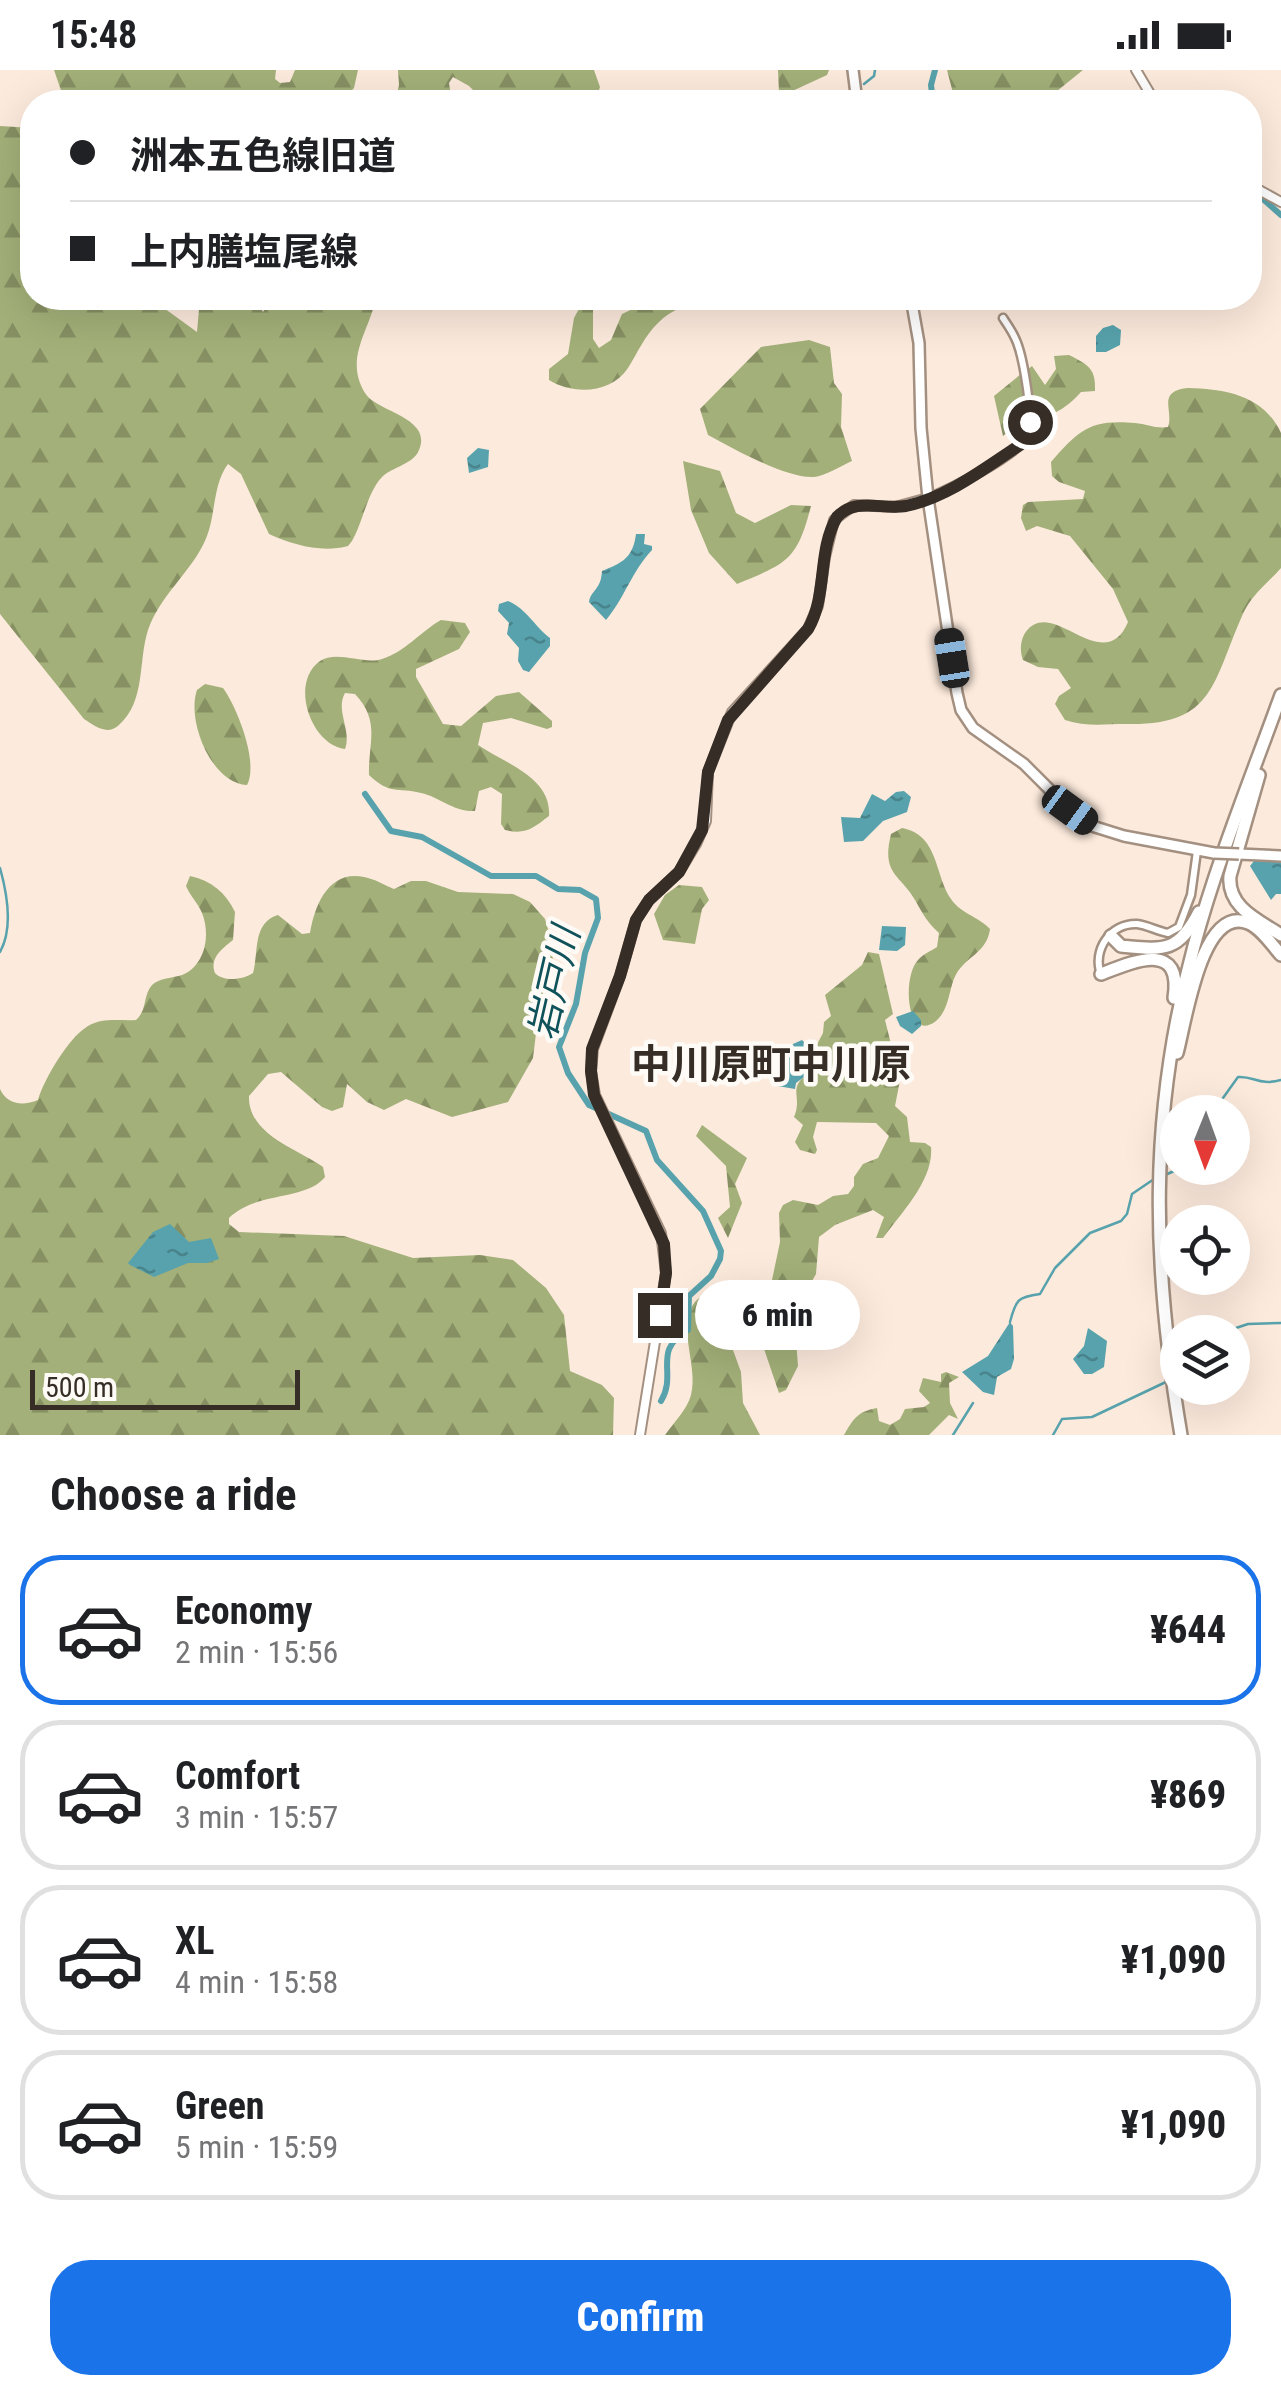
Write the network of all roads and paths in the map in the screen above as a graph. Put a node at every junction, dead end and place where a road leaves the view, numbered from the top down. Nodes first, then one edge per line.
1 (913, 310) edge
2 (1003, 318) dead end
3 (928, 498) junction
4 (1281, 695) edge
5 (1281, 716) edge
6 (1260, 775) junction
7 (1243, 798) junction
8 (1197, 851) junction
9 (1281, 856) edge
10 (1281, 935) edge
11 (1111, 936) junction
12 (1281, 956) edge
13 (1101, 974) joint
14 (1177, 1053) junction
15 (1165, 1087) junction
16 (1165, 1095) edge
17 (1170, 1095) edge
18 (1163, 1185) edge
19 (1167, 1315) edge
20 (1180, 1405) edge
21 (640, 1435) edge
22 (1185, 1435) edge

1 - 3 main road
2 - 3 street
3 - 8 main road
3 - 21 main road
4 - 7 highway
5 - 6 highway
6 - 10 highway
6 - 14 highway
7 - 11 highway
7 - 15 highway
8 - 9 main road, bridge
8 - 11 street
11 - 13 street
12 - 14 highway
13 - 15 highway
14 - 17 highway
15 - 16 highway
18 - 19 highway
20 - 22 highway

